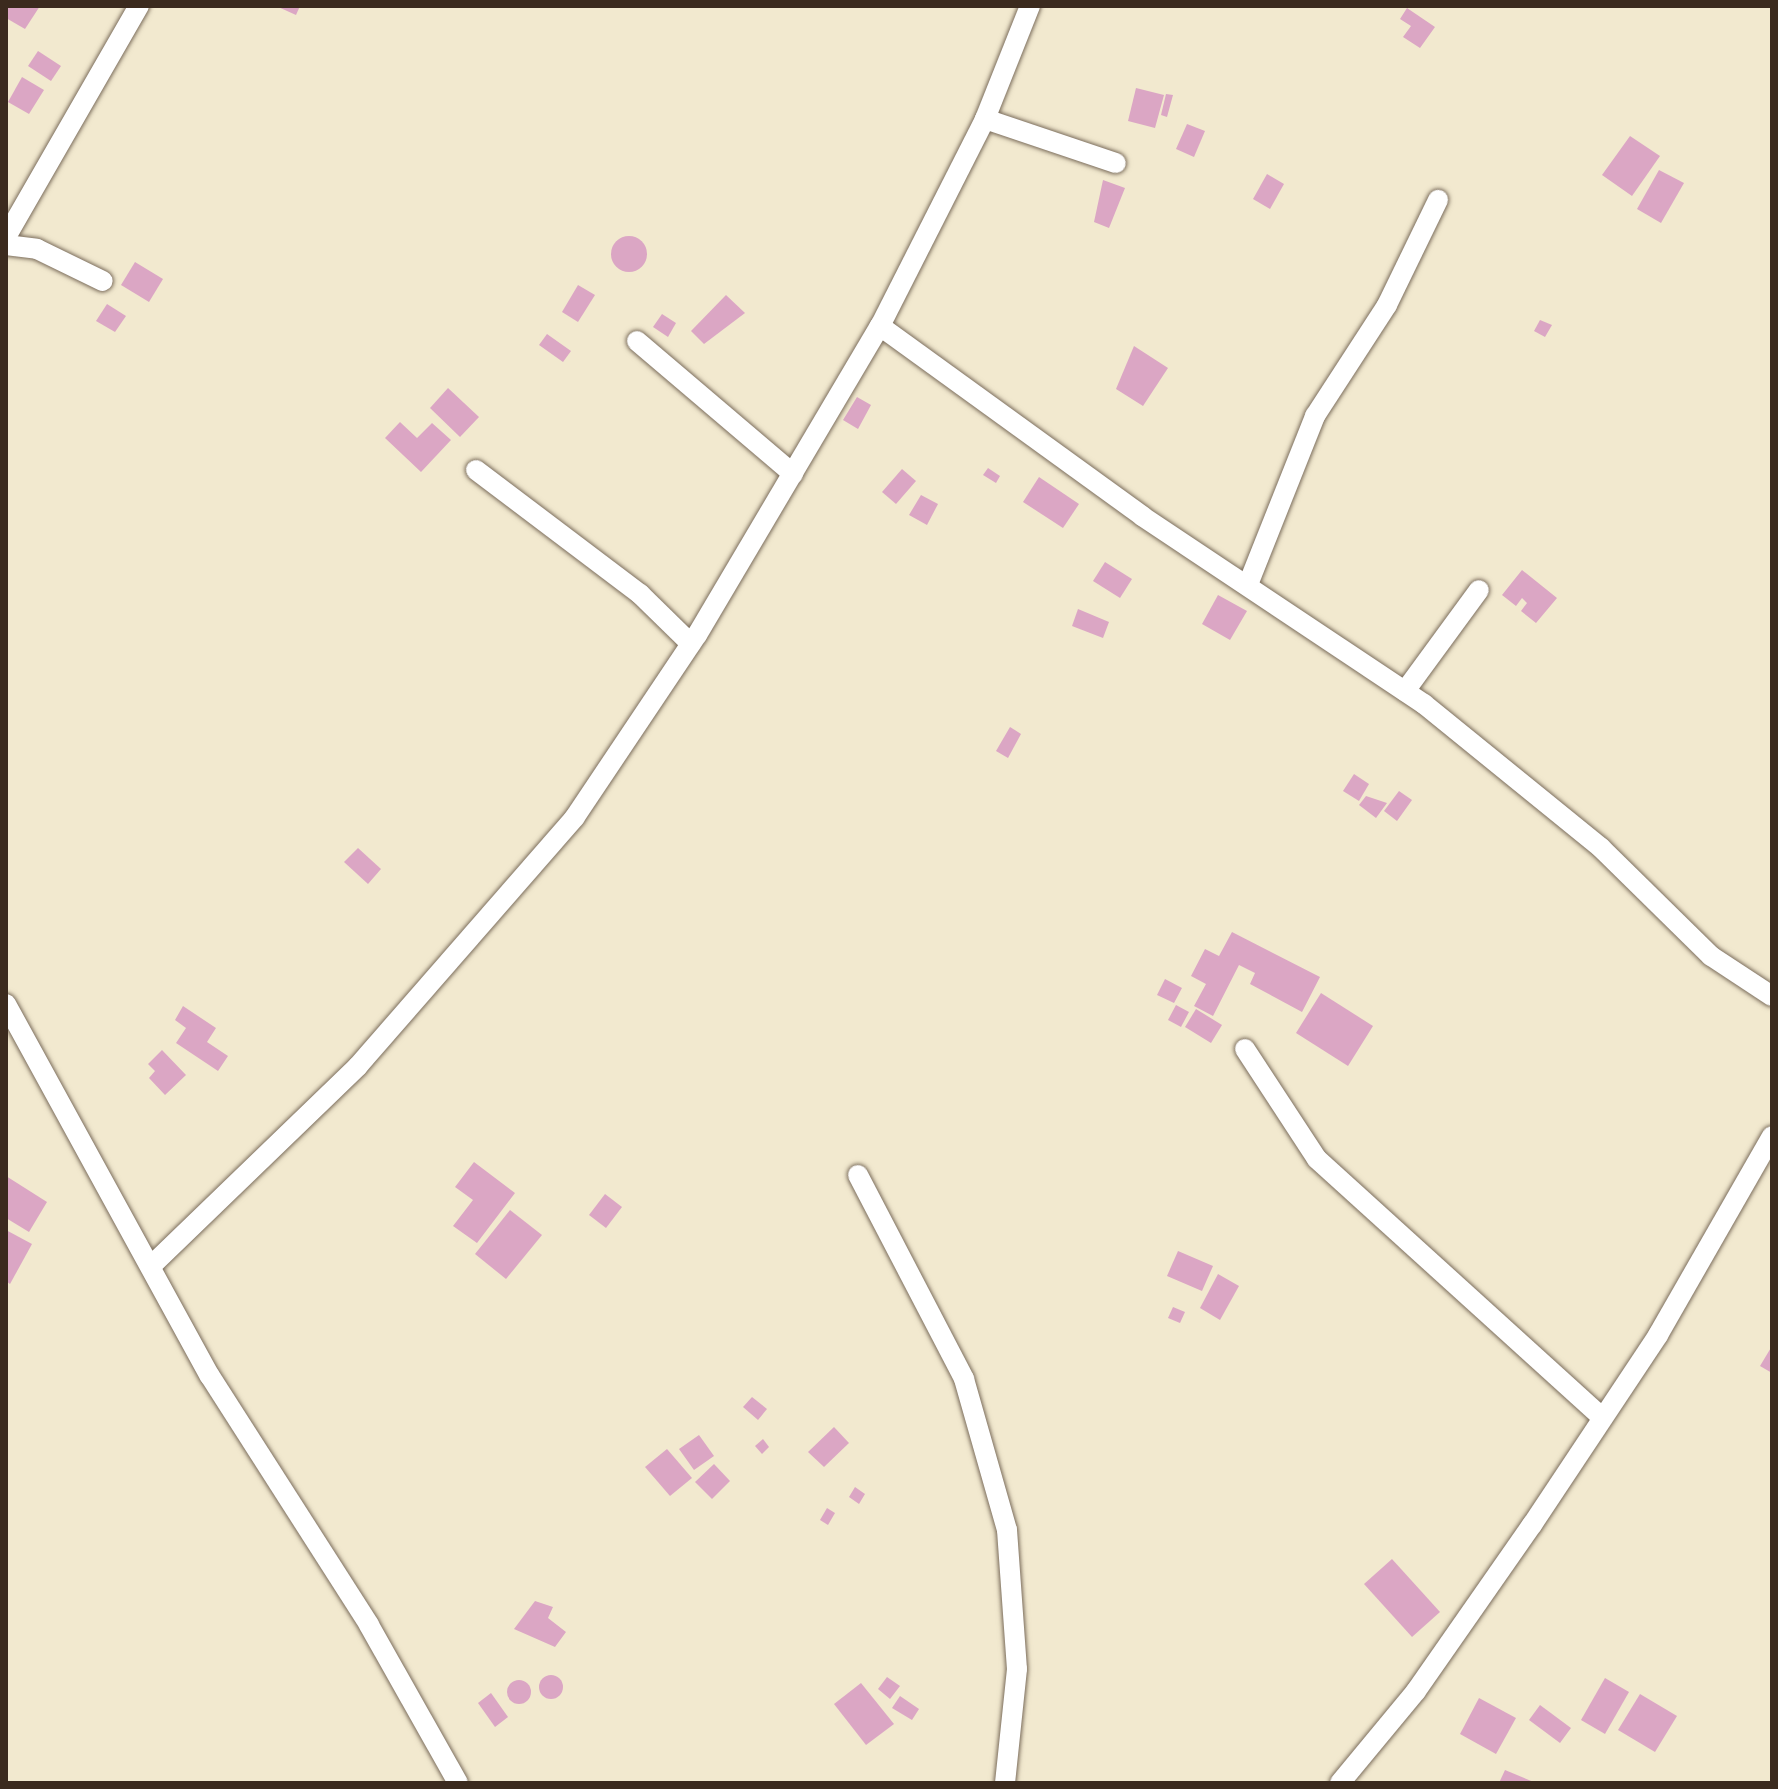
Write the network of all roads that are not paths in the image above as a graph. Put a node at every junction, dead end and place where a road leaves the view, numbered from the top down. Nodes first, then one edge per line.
1 (139, 6) edge
2 (1030, 6) edge
3 (985, 119) junction
4 (1116, 163) dead end
5 (1438, 200) dead end
6 (6, 237) edge
7 (6, 245) edge
8 (103, 281) dead end
9 (880, 326) junction
10 (637, 341) dead end
11 (476, 470) dead end
12 (793, 474) junction
13 (1249, 582) junction
14 (1479, 590) dead end
15 (691, 644) junction
16 (1405, 691) junction
17 (1772, 996) edge
18 (6, 1004) edge
19 (1245, 1049) dead end
20 (1772, 1136) edge
21 (858, 1175) dead end
22 (151, 1266) junction
23 (1602, 1417) junction
24 (458, 1783) edge
25 (1005, 1783) edge
26 (1340, 1783) edge

1 - 6 street
2 - 3 street
3 - 4 street
3 - 9 street
5 - 13 street
7 - 8 street
9 - 12 street
9 - 13 street
10 - 12 street
11 - 15 street
12 - 15 street
13 - 16 street
14 - 16 street
15 - 22 street
16 - 17 street
18 - 22 street
19 - 23 street
20 - 23 street
21 - 25 street
22 - 24 street
23 - 26 street

